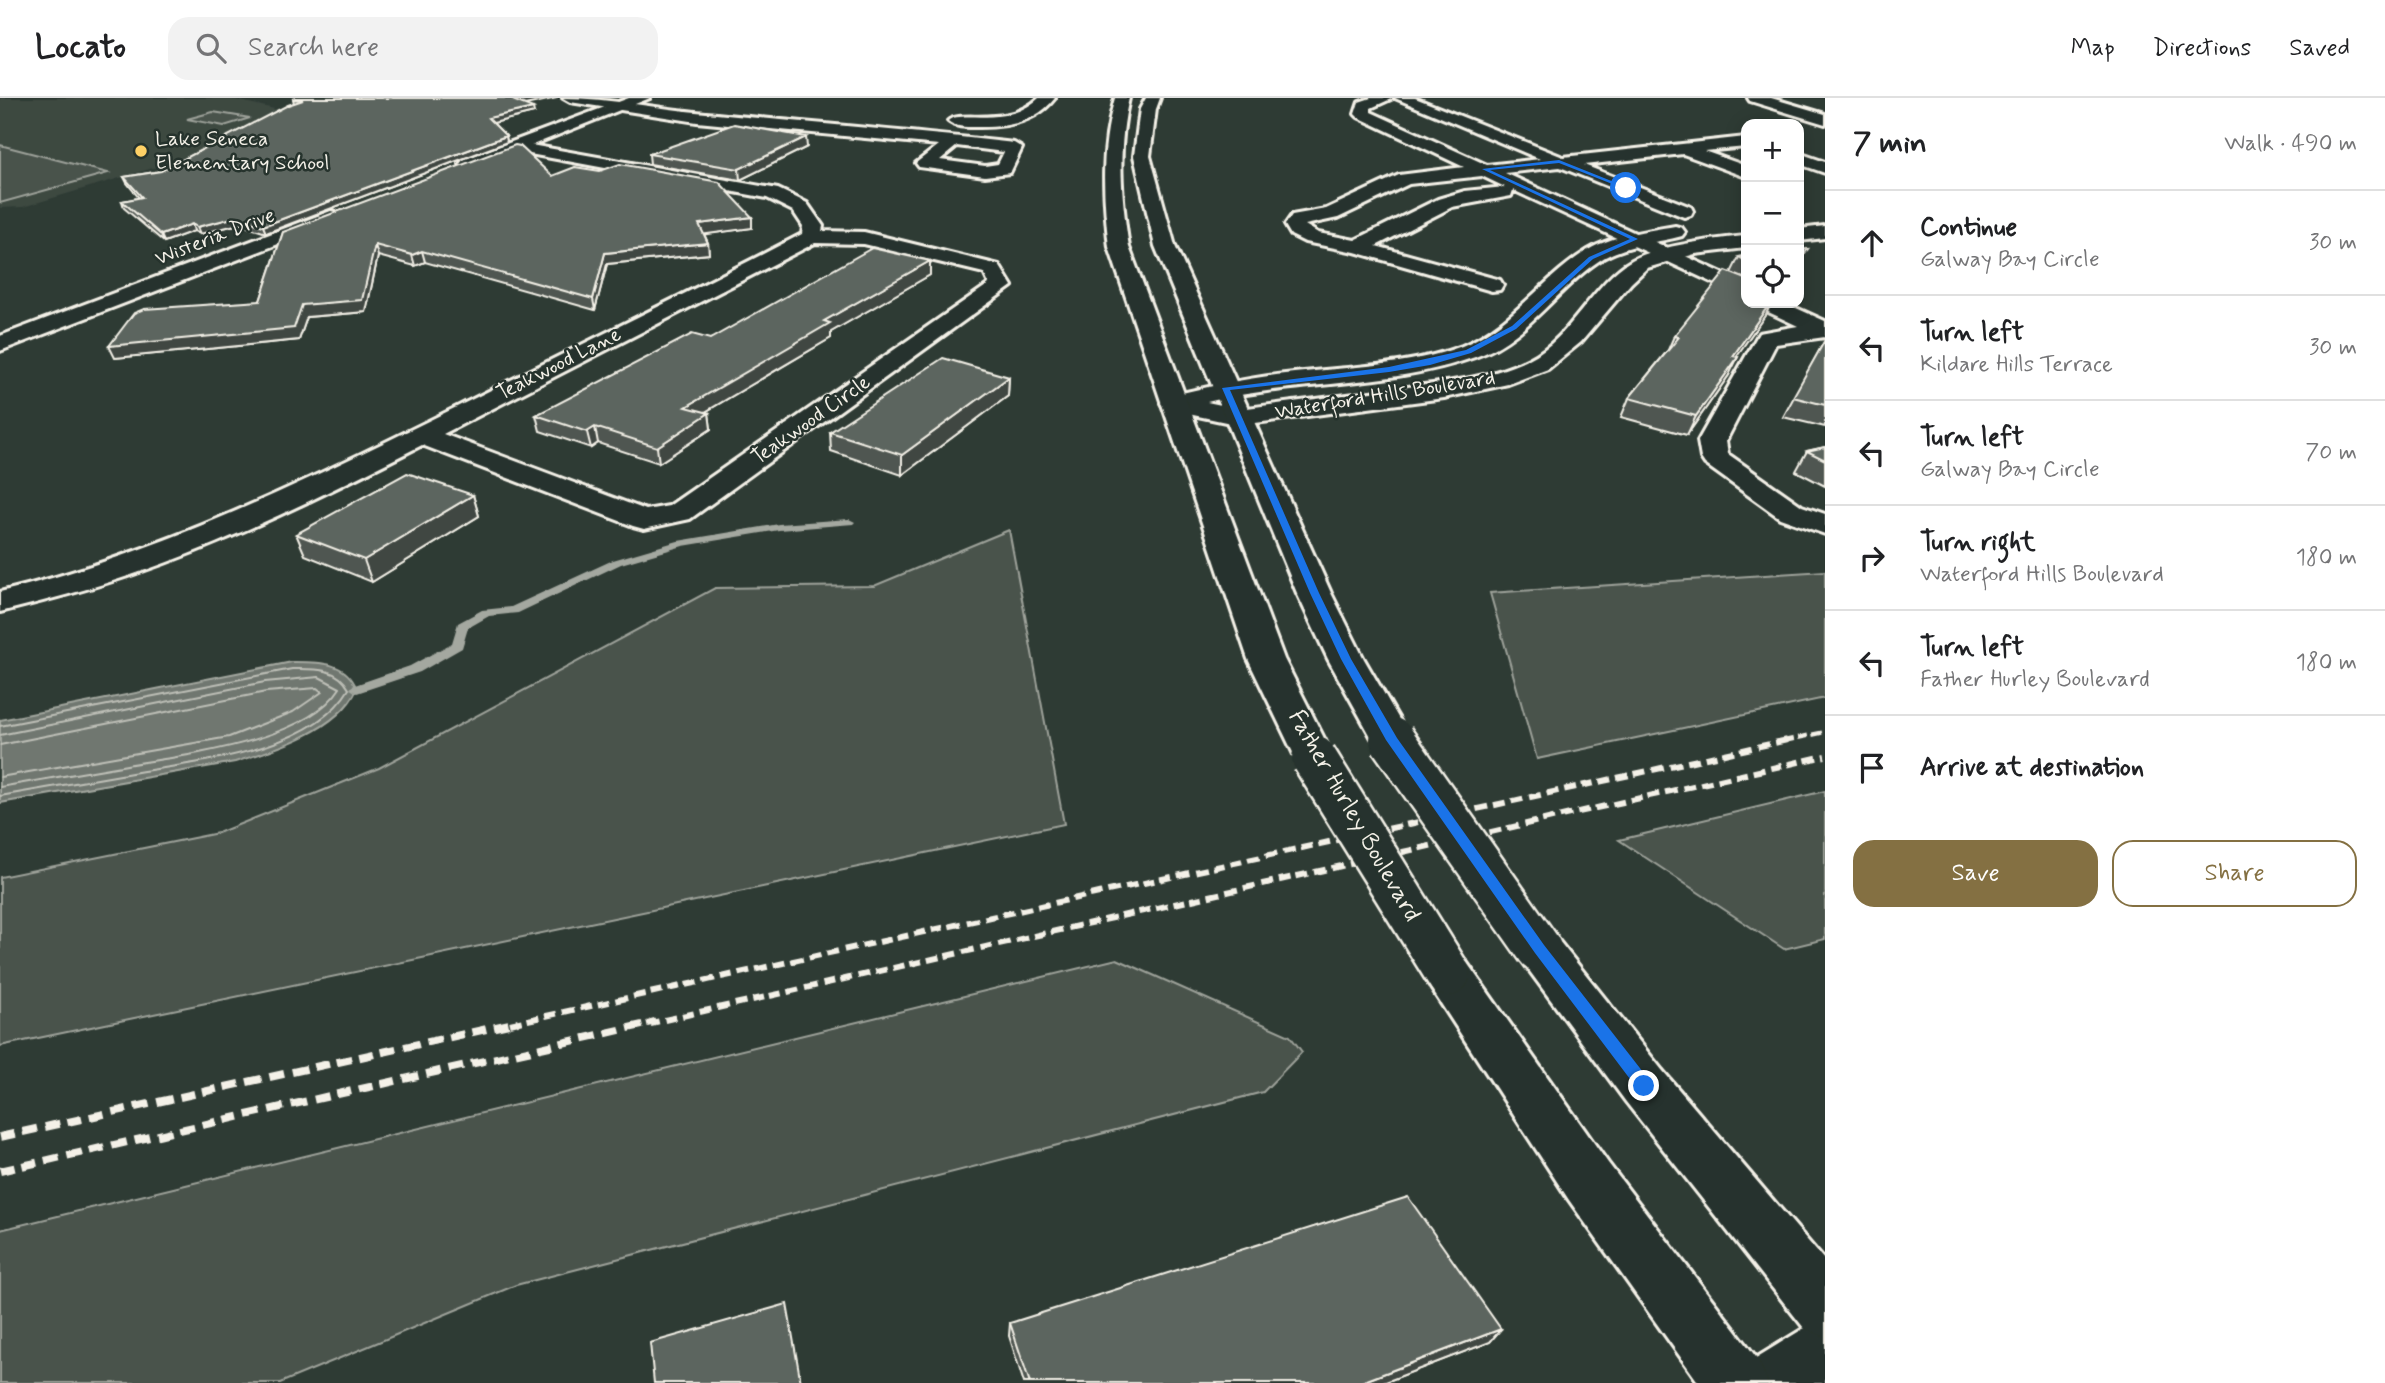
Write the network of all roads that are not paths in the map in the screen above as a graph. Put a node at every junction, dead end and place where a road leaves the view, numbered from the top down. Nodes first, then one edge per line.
1 (570, 98) edge
2 (643, 98) edge
3 (1048, 98) edge
4 (1122, 98) edge
5 (1153, 98) edge
6 (1386, 98) edge
7 (1402, 98) edge
8 (1755, 98) edge
9 (623, 106) junction
10 (940, 119) dead end
11 (1825, 119) edge
12 (1709, 130) dead end
13 (1647, 136) dead end
14 (1741, 140) edge
15 (954, 141) dead end
16 (1741, 143) edge
17 (514, 148) junction
18 (1681, 149) junction
19 (1559, 161) junction
20 (1804, 161) edge
21 (1825, 168) edge
22 (456, 169) edge
23 (1484, 169) junction
24 (1741, 170) edge
25 (1528, 189) junction
26 (348, 211) edge
27 (1684, 211) dead end
28 (1825, 214) edge
29 (1804, 216) edge
30 (1741, 224) edge
31 (1825, 232) edge
32 (1804, 234) edge
33 (811, 237) junction
34 (1635, 239) junction
35 (1741, 243) edge
36 (1358, 247) junction
37 (1667, 255) junction
38 (1492, 285) dead end
39 (1741, 290) edge
40 (1779, 308) edge
41 (1824, 329) edge
42 (0, 344) edge
43 (1226, 388) junction
44 (1174, 403) junction
45 (1240, 417) junction
46 (420, 435) junction
47 (1825, 524) edge
48 (0, 602) edge
49 (1825, 1307) edge
50 (1825, 1351) edge
51 (1737, 1383) edge
52 (1773, 1383) edge

1 - 9 street
2 - 9 street
3 - 10 street
4 - 44 street, Father Hurley Boulevard
5 - 43 street
6 - 23 street
7 - 19 street
8 - 11 street
9 - 15 street
9 - 17 street
12 - 14 street
13 - 18 street
16 - 18 street
17 - 22 street
17 - 33 street
18 - 19 street
18 - 24 street
19 - 23 street
19 - 27 street
20 - 21 street
23 - 25 street
23 - 36 street
25 - 34 street
25 - 36 street
26 - 42 street, Wisteria Drive
28 - 29 street
30 - 34 street, Waterford Hills Boulevard
31 - 32 street
33 - 46 street, Teakwood Lane
33 - 46 street, Teakwood Circle
34 - 37 street
34 - 43 street, Waterford Hills Boulevard
35 - 37 street, Waterford Hills Boulevard
36 - 38 street
37 - 39 street
37 - 45 street, Waterford Hills Boulevard
40 - 41 street
41 - 47 street
43 - 44 street, Waterford Hills Boulevard
43 - 45 street
44 - 45 street, Waterford Hills Boulevard
44 - 51 street, Father Hurley Boulevard, bridge
45 - 49 street, bridge
46 - 48 street, Teakwood Lane
50 - 52 street

